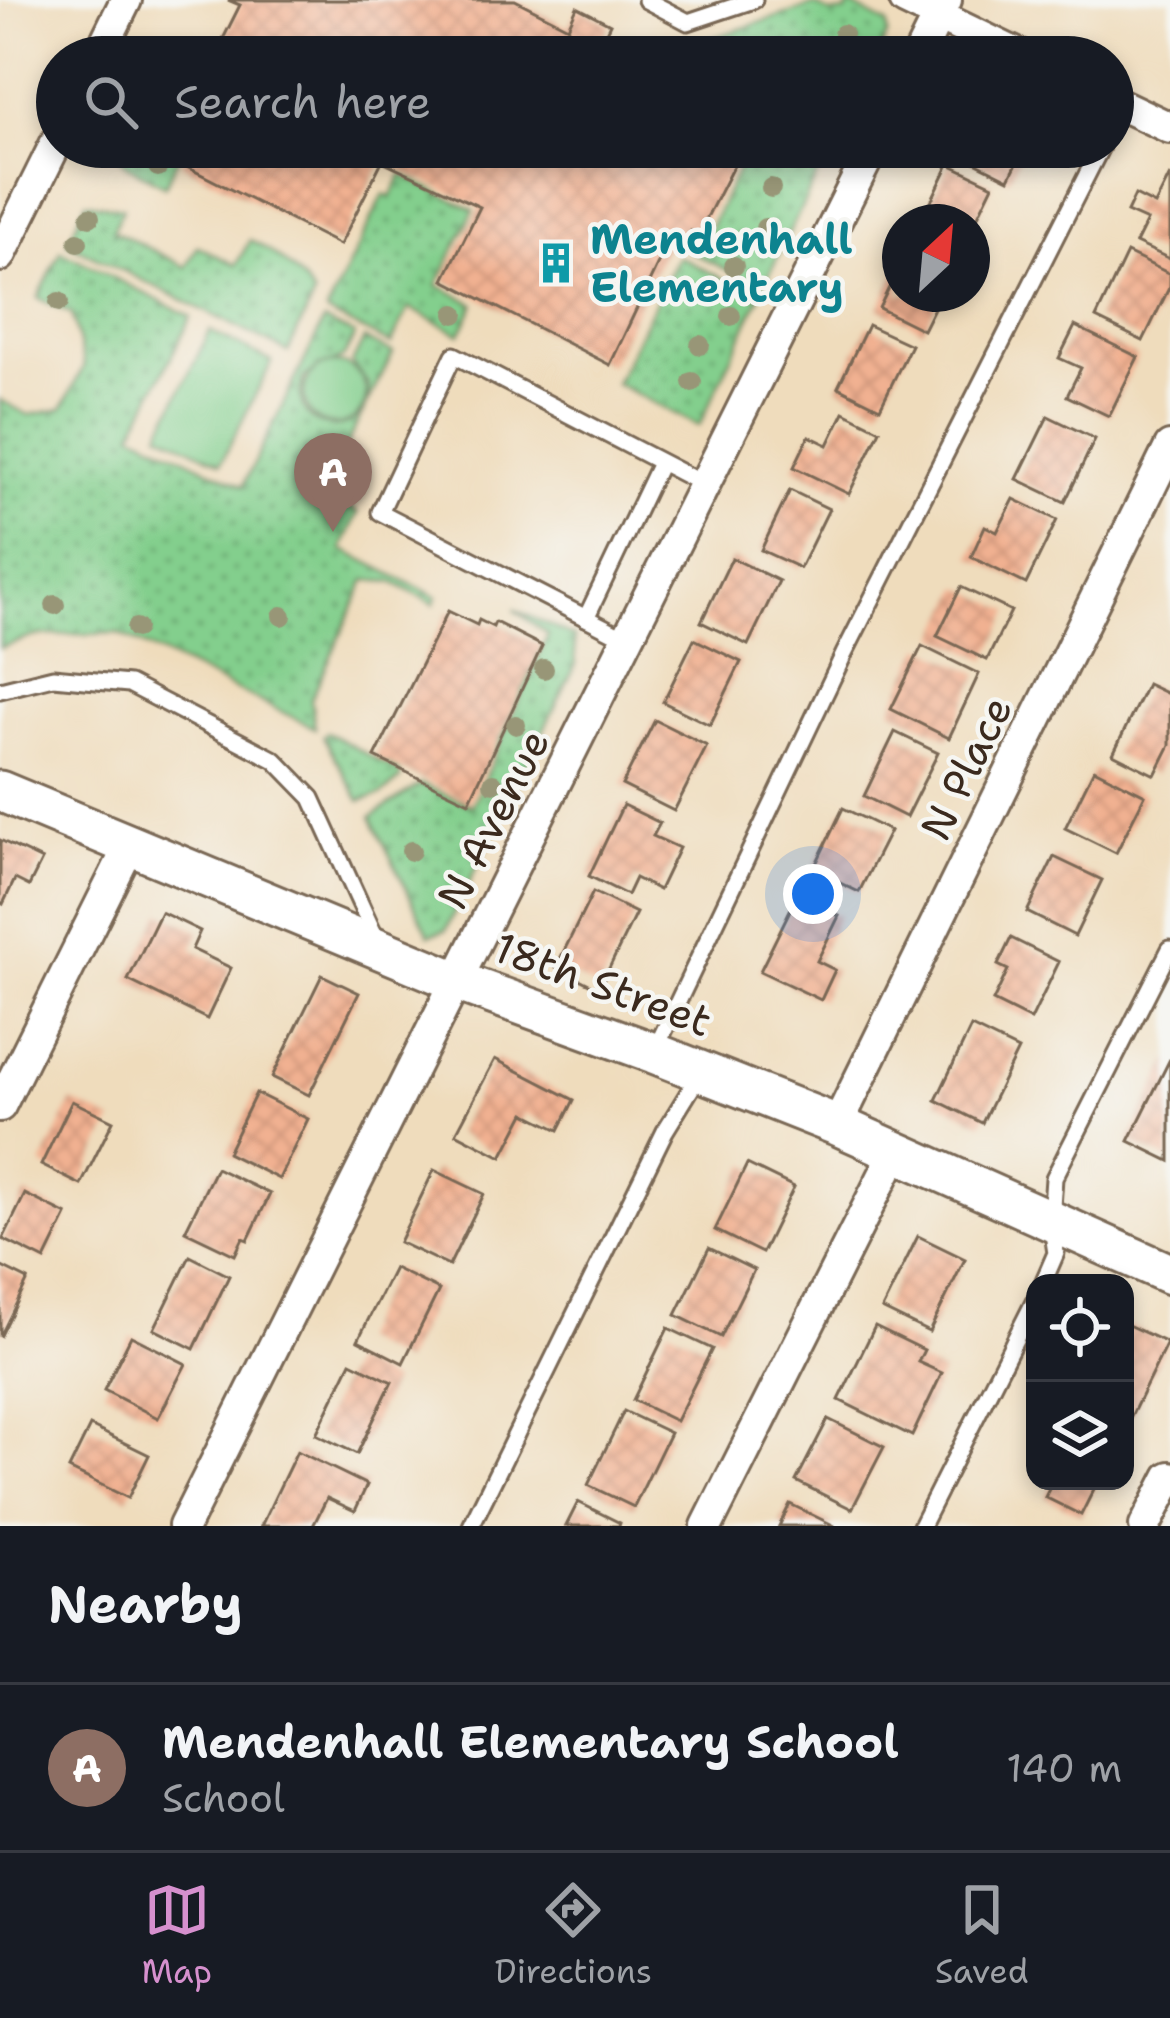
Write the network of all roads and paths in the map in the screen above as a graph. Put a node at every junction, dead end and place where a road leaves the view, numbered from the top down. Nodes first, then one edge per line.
1 (126, 0) edge
2 (646, 0) edge
3 (754, 0) edge
4 (905, 0) edge
5 (942, 8) edge
6 (108, 36) edge
7 (928, 36) edge
8 (988, 36) edge
9 (1134, 116) edge
10 (1170, 128) edge
11 (43, 168) edge
12 (864, 168) edge
13 (1090, 168) edge
14 (0, 256) edge
15 (1170, 447) edge
16 (660, 463) junction
17 (705, 485) junction
18 (586, 618) junction
19 (629, 640) junction
20 (0, 690) edge
21 (0, 791) edge
22 (130, 845) junction
23 (375, 947) junction
24 (1170, 949) edge
25 (459, 982) junction
26 (654, 1053) junction
27 (701, 1071) junction
28 (0, 1106) edge
29 (837, 1125) junction
30 (896, 1151) junction
31 (1051, 1221) junction
32 (1046, 1274) edge
33 (1170, 1274) edge
34 (1026, 1318) edge
35 (1170, 1477) edge
36 (184, 1526) edge
37 (470, 1526) edge
38 (707, 1526) edge
39 (921, 1526) edge
40 (1145, 1526) edge

1 - 6 street
2 - 3 lane
4 - 5 street
5 - 7 street
5 - 8 street
9 - 10 street
11 - 14 street
12 - 17 street, N Avenue
13 - 26 lane
15 - 29 street, N Place
16 - 17 lane
16 - 18 lane
16 - 18 lane
17 - 19 street, N Avenue
18 - 19 lane
19 - 25 street, N Avenue
20 - 23 lane
21 - 22 street, 18th Street
22 - 23 street, 18th Street
22 - 28 street
23 - 25 street, 18th Street
24 - 31 lane
25 - 26 street, 18th Street
25 - 36 street, N Avenue
26 - 27 street, 18th Street
27 - 29 street, 18th Street
27 - 37 lane
29 - 30 street, 18th Street
30 - 31 street, 18th Street
30 - 38 street
31 - 32 lane
31 - 33 street, 18th Street
34 - 39 lane
35 - 40 street

